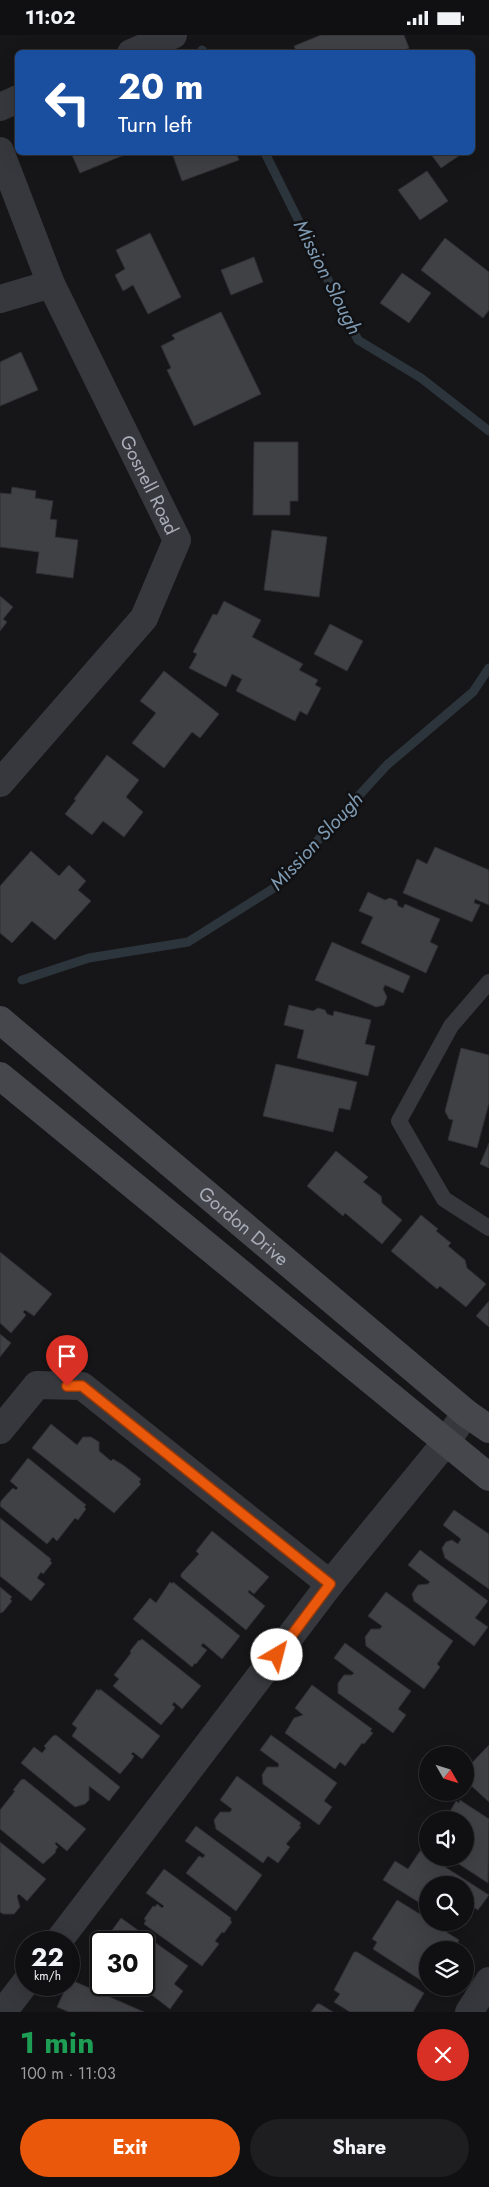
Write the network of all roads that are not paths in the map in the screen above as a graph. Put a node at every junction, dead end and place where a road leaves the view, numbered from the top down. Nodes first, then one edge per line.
1 (173, 35) edge
2 (138, 50) edge
3 (15, 100) edge
4 (0, 107) edge
5 (0, 151) edge
6 (51, 283) junction
7 (0, 299) edge
8 (0, 783) edge
9 (489, 982) edge
10 (0, 1020) edge
11 (0, 1076) edge
12 (489, 1228) edge
13 (466, 1413) junction
14 (489, 1429) edge
15 (0, 1430) edge
16 (446, 1442) junction
17 (489, 1477) edge
18 (330, 1584) junction
19 (66, 1931) edge
20 (489, 1981) edge
21 (16, 1996) edge
22 (4, 2012) edge
23 (470, 2012) edge

1 - 2 street
3 - 4 street
5 - 6 street, Gosnell Road
6 - 7 street
6 - 8 street, Gosnell Road
9 - 12 lane
10 - 13 main road, Gordon Drive
11 - 16 main road, Gordon Drive
13 - 14 main road, Gordon Drive
13 - 16 street
15 - 18 street
16 - 17 main road, Gordon Drive
16 - 18 street
18 - 19 street
20 - 23 street
21 - 22 street

